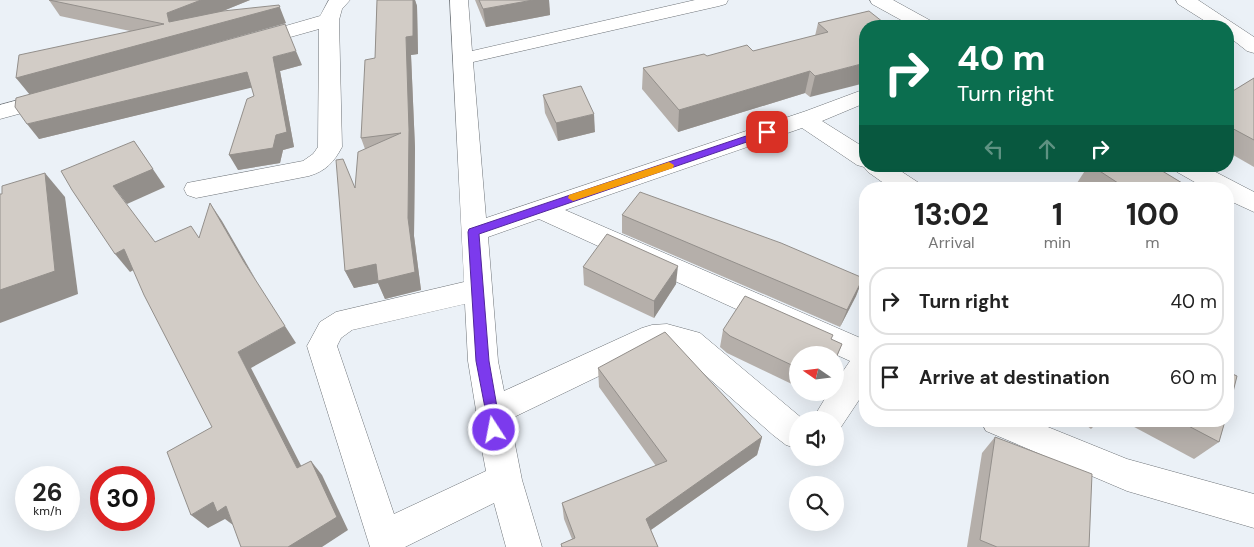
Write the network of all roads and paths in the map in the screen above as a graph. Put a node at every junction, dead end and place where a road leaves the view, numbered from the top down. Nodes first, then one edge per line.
1 (341, 0) edge
2 (459, 0) edge
3 (719, 0) edge
4 (879, 0) edge
5 (1185, 0) edge
6 (329, 20) junction
7 (915, 20) edge
8 (1216, 20) edge
9 (1234, 32) edge
10 (235, 46) edge
11 (1254, 47) edge
12 (462, 59) junction
13 (66, 94) edge
14 (859, 98) edge
15 (0, 112) edge
16 (804, 119) junction
17 (859, 155) edge
18 (885, 172) edge
19 (1196, 172) edge
20 (900, 182) edge
21 (1214, 182) edge
22 (196, 189) dead end
23 (1234, 193) edge
24 (1254, 203) edge
25 (540, 209) junction
26 (473, 232) junction
27 (477, 290) junction
28 (859, 351) edge
29 (859, 374) edge
30 (834, 411) edge
31 (491, 413) junction
32 (1011, 427) edge
33 (789, 428) edge
34 (505, 480) junction
35 (1254, 511) edge
36 (377, 542) edge
37 (524, 547) edge

1 - 6 street
2 - 12 street
3 - 12 street
4 - 7 street
5 - 8 street
6 - 10 street
6 - 22 street
9 - 11 street
12 - 26 street
13 - 15 street
14 - 16 street
16 - 17 street
16 - 25 street
18 - 20 street
19 - 21 street
23 - 24 street
25 - 26 street
25 - 28 street
26 - 27 street
27 - 31 street
27 - 36 street
29 - 30 street
31 - 33 street
31 - 34 street
32 - 35 street
34 - 36 street
34 - 37 street

